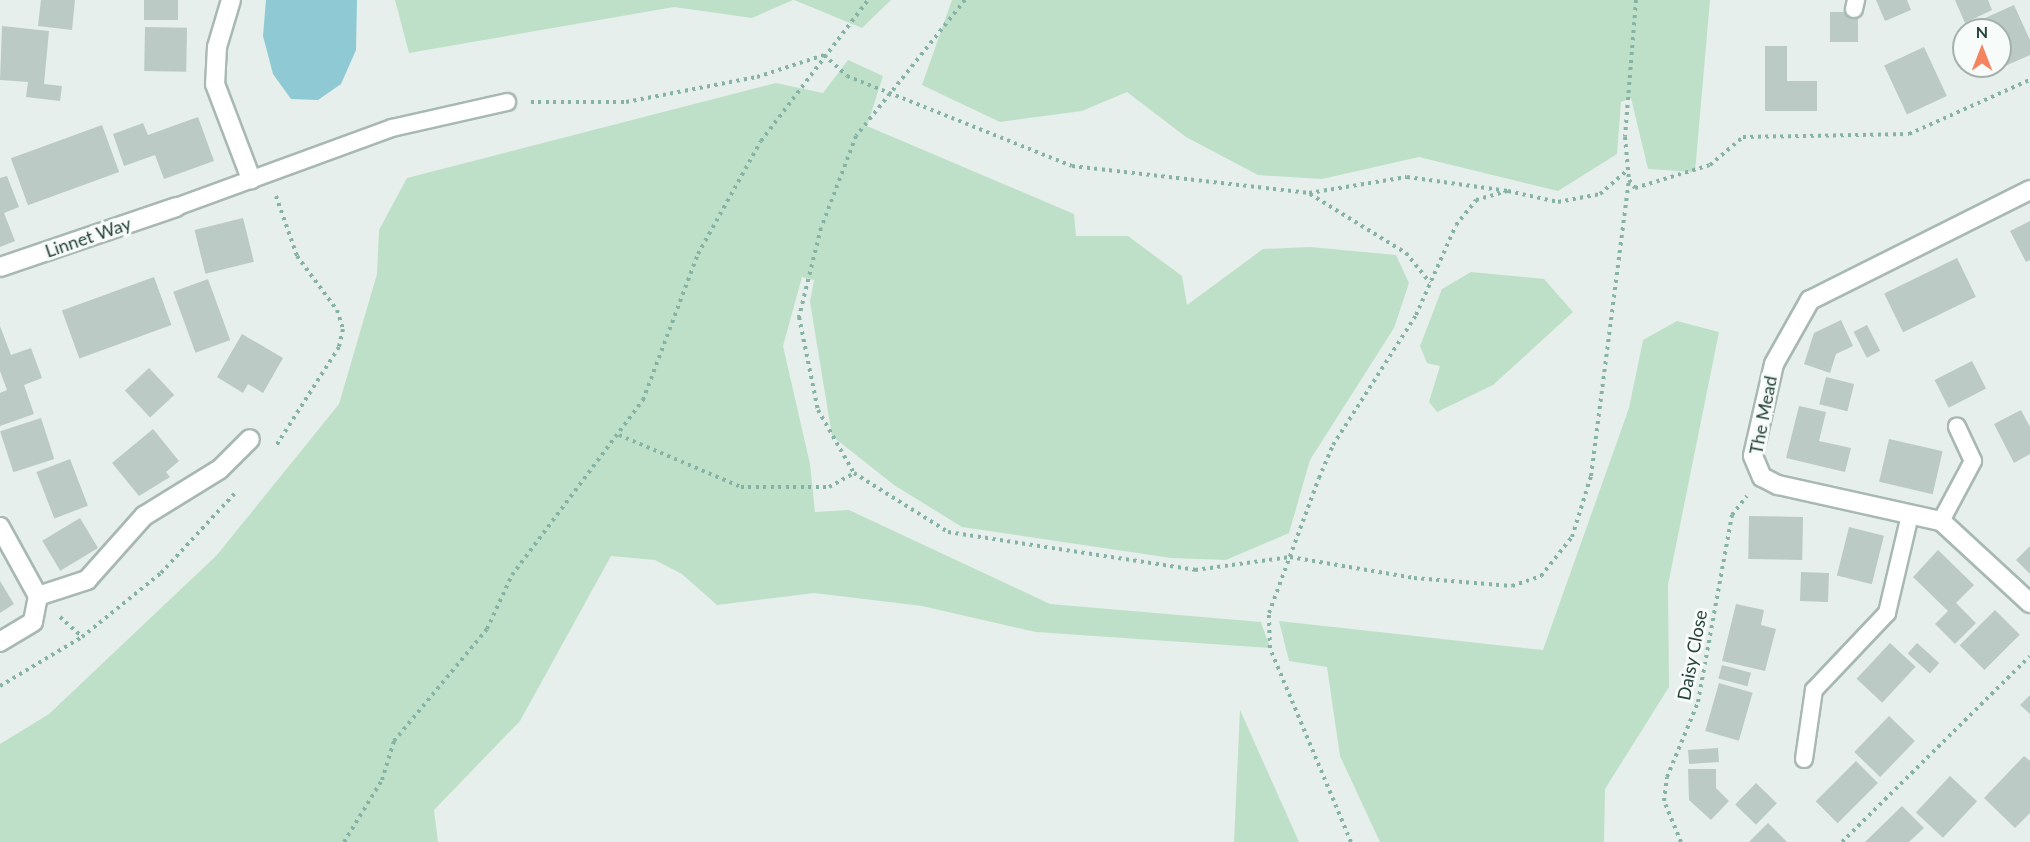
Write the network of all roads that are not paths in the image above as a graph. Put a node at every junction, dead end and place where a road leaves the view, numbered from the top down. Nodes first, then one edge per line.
1 (231, 0) edge
2 (507, 102) road end
3 (251, 179) junction
4 (2030, 190) edge
5 (176, 207) joint
6 (0, 267) edge
7 (1957, 427) dead end
8 (250, 439) dead end
9 (1910, 514) junction
10 (1941, 521) junction
11 (0, 527) edge
12 (38, 596) junction
13 (2030, 603) edge
14 (0, 642) edge
15 (1804, 759) dead end

1 - 3 street
2 - 3 lane
3 - 5 lane
4 - 9 street, The Mead
5 - 6 street, Linnet Way
7 - 10 lane
8 - 12 street
9 - 10 street, The Mead
9 - 15 lane
10 - 13 street, The Mead
11 - 12 street
12 - 14 street

